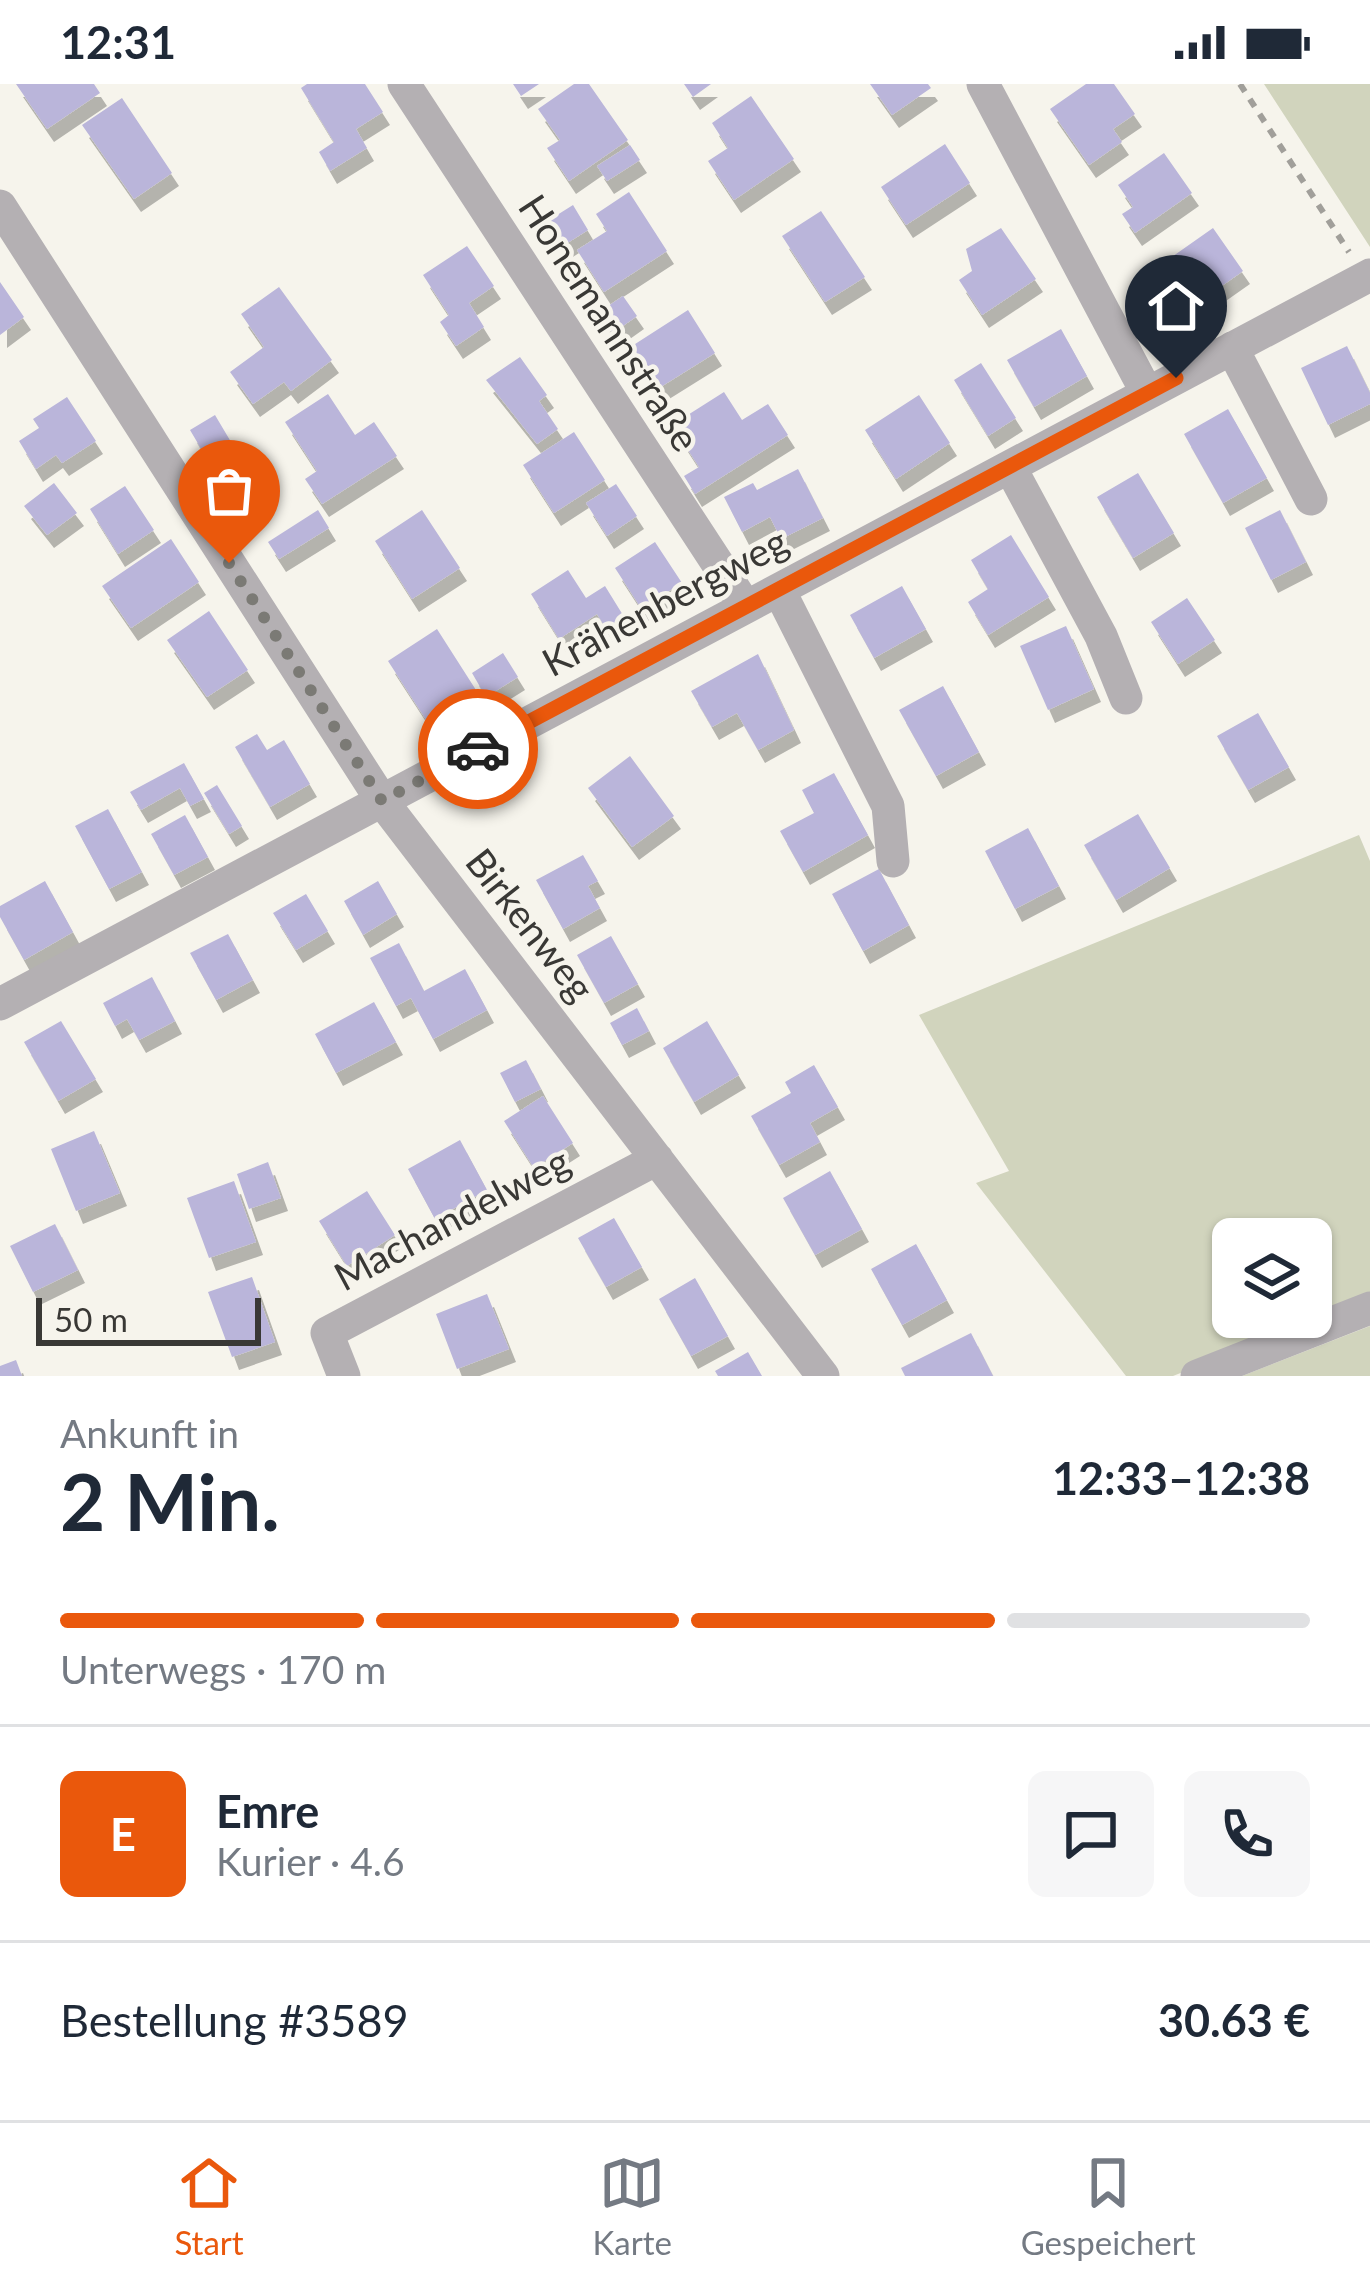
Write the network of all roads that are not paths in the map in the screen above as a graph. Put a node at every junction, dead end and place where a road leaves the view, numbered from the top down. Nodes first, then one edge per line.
1 (404, 84) edge
2 (983, 84) edge
3 (0, 206) edge
4 (1368, 276) edge
5 (1232, 348) junction
6 (1147, 393) junction
7 (1010, 466) junction
8 (1311, 499) dead end
9 (778, 590) junction
10 (746, 607) junction
11 (1126, 698) dead end
12 (382, 801) junction
13 (893, 861) dead end
14 (0, 1004) edge
15 (658, 1159) junction
16 (1370, 1308) edge
17 (344, 1376) edge
18 (823, 1376) edge
19 (1197, 1376) edge

1 - 10 street, Honemannstraße
2 - 6 street
3 - 12 street, Birkenweg
4 - 5 street, Krähenbergweg
5 - 6 street, Krähenbergweg
5 - 8 street
6 - 7 street, Krähenbergweg
7 - 9 street, Krähenbergweg
7 - 11 street
9 - 10 street, Krähenbergweg
9 - 13 street
10 - 12 street, Krähenbergweg
12 - 14 street, Krähenbergweg
12 - 15 street, Birkenweg
15 - 17 street, Machandelweg
15 - 18 street, Birkenweg
16 - 19 street

